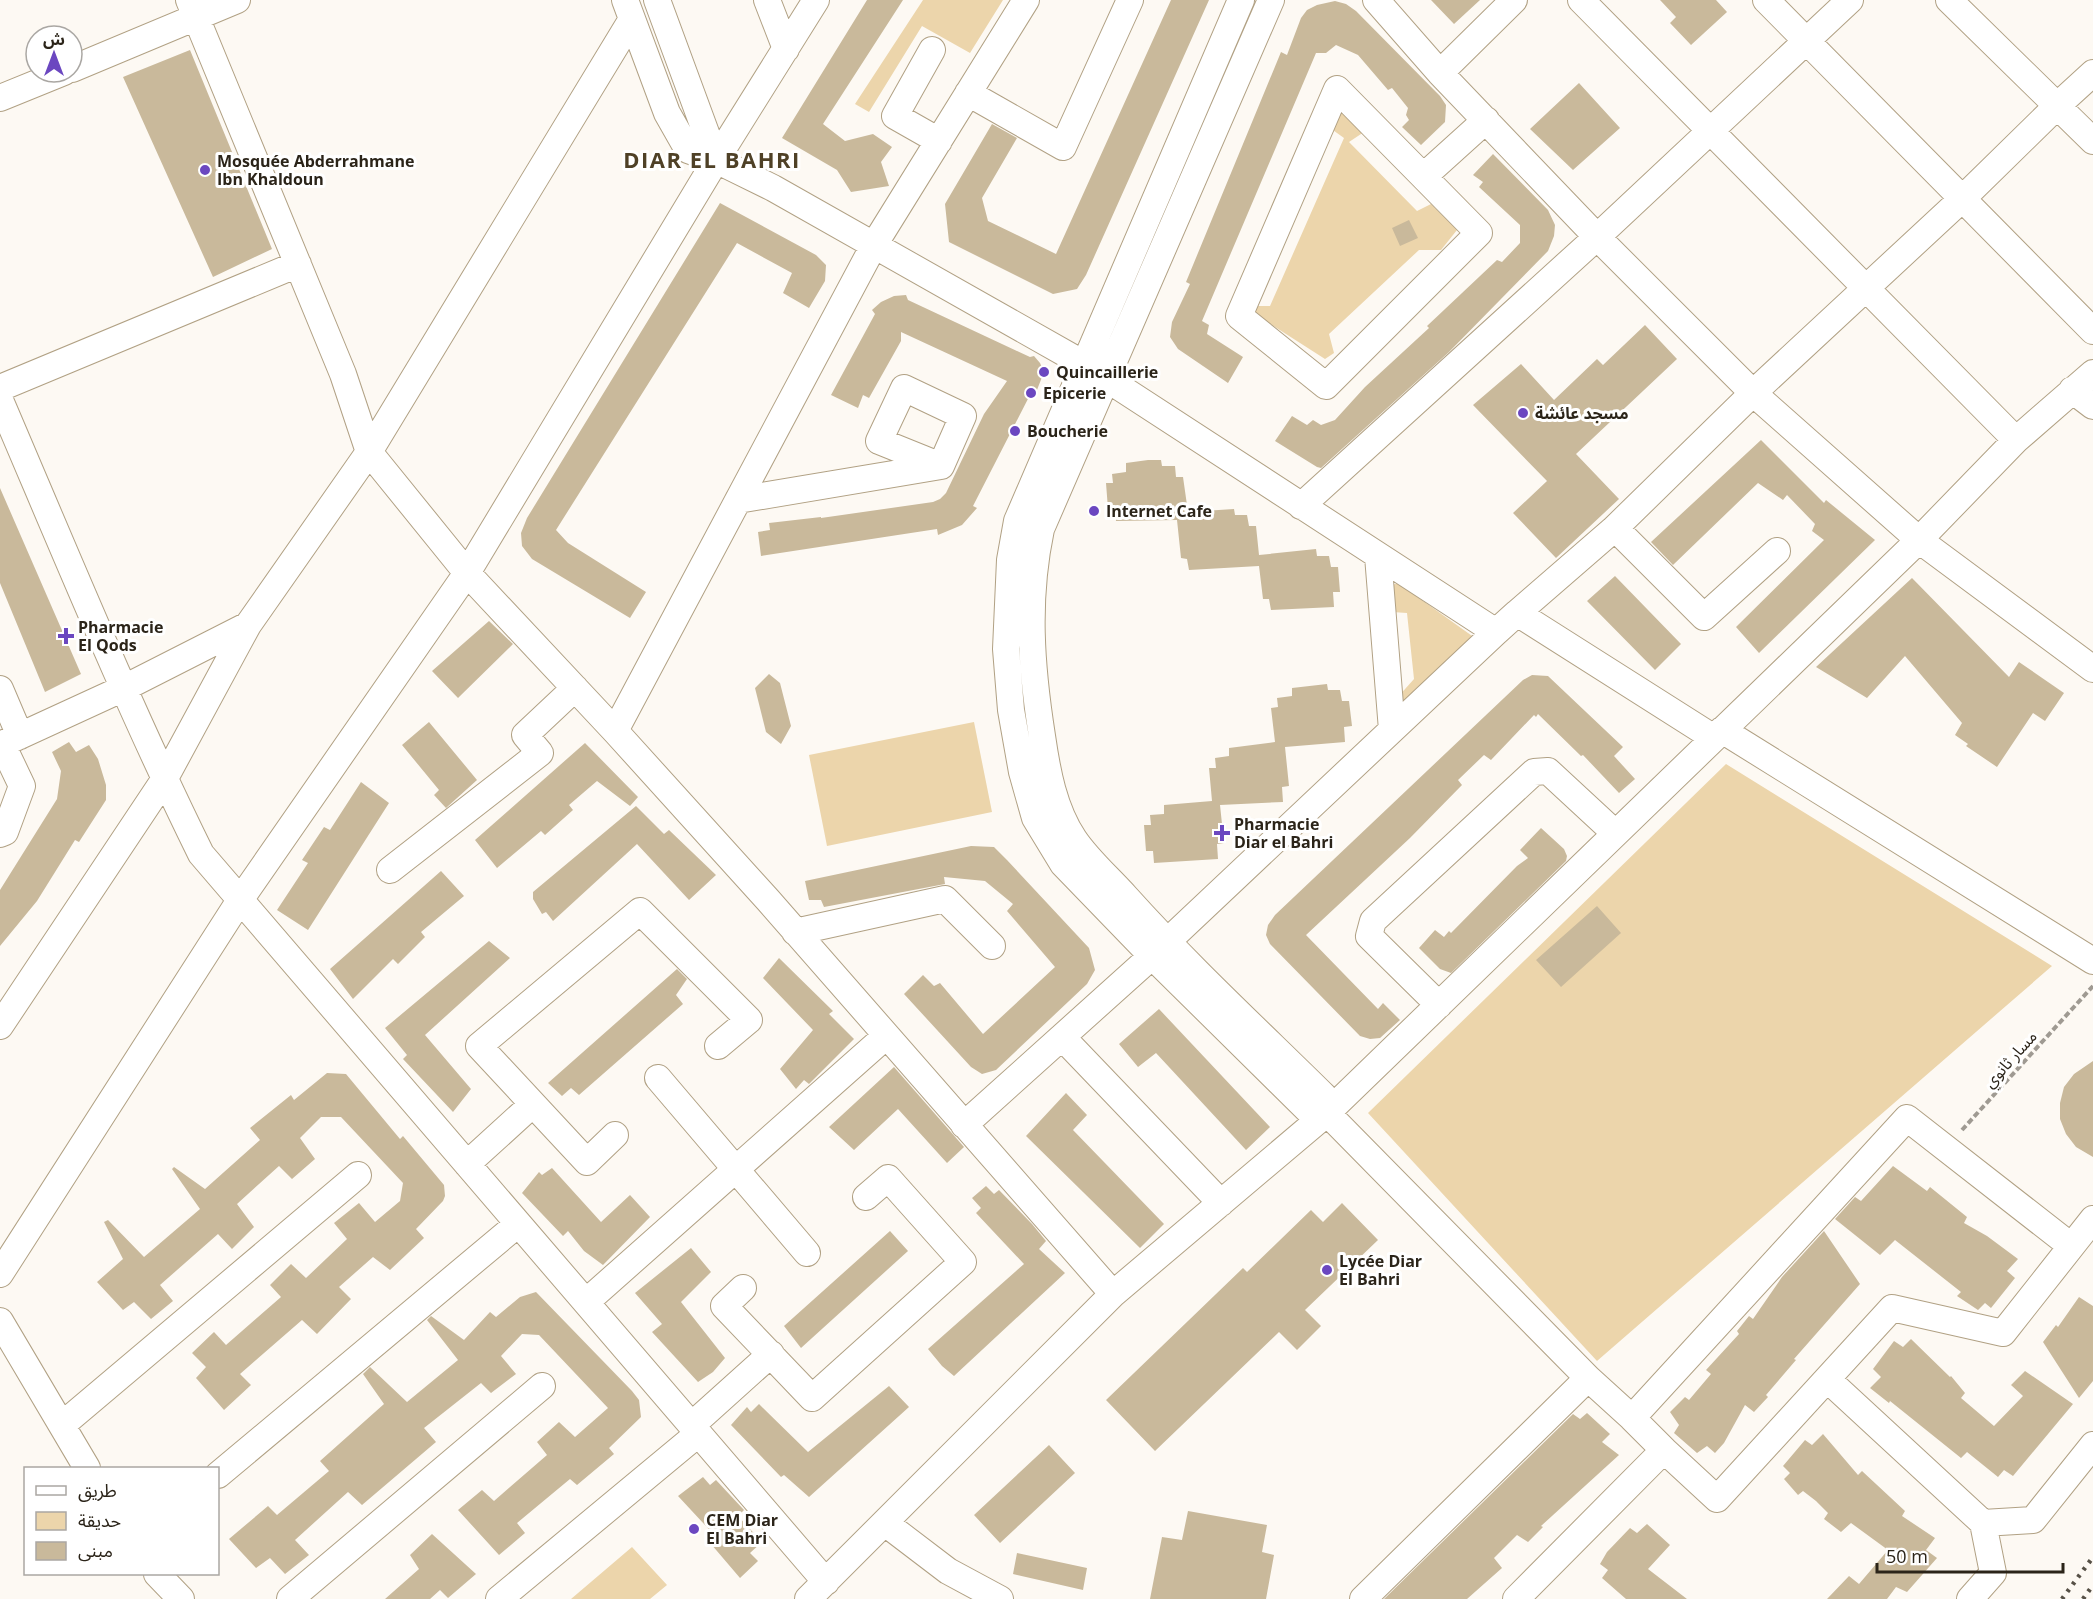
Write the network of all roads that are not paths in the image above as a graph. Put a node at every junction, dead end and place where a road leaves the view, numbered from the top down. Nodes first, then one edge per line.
1 (237, 0) edge
2 (657, 0) edge
3 (767, 0) edge
4 (816, 0) edge
5 (1026, 0) edge
6 (1130, 0) edge
7 (1241, 0) edge
8 (1271, 0) edge
9 (1376, 0) edge
10 (1514, 0) edge
11 (1581, 0) edge
12 (1766, 0) edge
13 (1850, 0) edge
14 (1949, 0) edge
15 (193, 9) edge
16 (628, 10) edge
17 (1806, 42) junction
18 (786, 49) junction
19 (932, 50) dead end
20 (84, 63) edge
21 (1440, 73) junction
22 (2093, 73) edge
23 (34, 84) edge
24 (968, 93) junction
25 (0, 98) edge
26 (2058, 105) junction
27 (1486, 120) junction
28 (1710, 131) junction
29 (939, 141) junction
30 (2093, 141) edge
31 (716, 160) junction
32 (1424, 176) junction
33 (1962, 199) junction
34 (1597, 237) junction
35 (874, 245) junction
36 (298, 264) junction
37 (1866, 288) junction
38 (2093, 331) edge
39 (1084, 364) junction
40 (2093, 373) edge
41 (1107, 379) junction
42 (0, 388) edge
43 (2072, 390) junction
44 (1753, 393) junction
45 (0, 400) edge
46 (2093, 406) edge
47 (2016, 440) junction
48 (369, 452) junction
49 (941, 466) dead end
50 (738, 500) junction
51 (1301, 506) junction
52 (1615, 528) junction
53 (1919, 540) junction
54 (1777, 551) dead end
55 (1378, 556) junction
56 (467, 573) junction
57 (1517, 613) junction
58 (248, 625) junction
59 (1496, 632) junction
60 (2093, 669) edge
61 (124, 688) junction
62 (575, 688) junction
63 (0, 689) edge
64 (1392, 730) junction
65 (615, 731) junction
66 (1718, 734) junction
67 (7, 742) edge
68 (164, 780) junction
69 (1615, 833) junction
70 (0, 834) edge
71 (390, 870) dead end
72 (240, 900) junction
73 (795, 932) junction
74 (992, 946) dead end
75 (1159, 949) junction
76 (2093, 961) edge
77 (1439, 1005) junction
78 (0, 1026) edge
79 (886, 1036) junction
80 (1062, 1037) junction
81 (718, 1046) dead end
82 (658, 1078) dead end
83 (534, 1104) junction
84 (1327, 1113) junction
85 (964, 1125) junction
86 (615, 1135) dead end
87 (467, 1164) junction
88 (736, 1169) junction
89 (358, 1175) dead end
90 (866, 1197) dead end
91 (1221, 1203) junction
92 (2093, 1219) edge
93 (518, 1224) junction
94 (2071, 1246) junction
95 (807, 1253) dead end
96 (0, 1274) edge
97 (743, 1288) dead end
98 (1113, 1294) junction
99 (586, 1302) junction
100 (0, 1321) edge
101 (771, 1354) junction
102 (1588, 1378) junction
103 (1827, 1379) junction
104 (542, 1386) dead end
105 (1632, 1418) junction
106 (62, 1425) junction
107 (695, 1429) junction
108 (2093, 1444) edge
109 (1664, 1450) junction
110 (86, 1467) edge
111 (219, 1474) edge
112 (885, 1523) junction
113 (1983, 1523) junction
114 (158, 1575) edge
115 (817, 1590) edge
116 (181, 1599) edge
117 (290, 1599) edge
118 (499, 1599) edge
119 (1000, 1599) edge
120 (1363, 1599) edge
121 (1516, 1599) edge
122 (1970, 1599) edge

1 - 15 street
2 - 31 street
3 - 18 street
4 - 18 street
5 - 24 street
6 - 24 street
7 - 39 street
8 - 41 street
9 - 21 street
10 - 21 street
11 - 28 street
12 - 17 street
13 - 17 street
14 - 26 street
15 - 20 street
15 - 36 street
16 - 31 street
16 - 48 street
17 - 28 street
17 - 33 street
18 - 31 street
19 - 29 street
21 - 27 street
22 - 26 street
23 - 25 street
24 - 29 street
26 - 30 street
26 - 33 street
27 - 32 street
27 - 34 street
28 - 34 street
28 - 37 street
29 - 35 street
31 - 35 street
31 - 56 street
32 - 32 street
33 - 37 street
33 - 38 street
34 - 44 street
34 - 51 street
35 - 39 street
35 - 50 street
36 - 42 street
36 - 48 street
37 - 44 street
37 - 47 street
39 - 41 street
39 - 75 street
40 - 43 street
41 - 51 street
41 - 75 street
43 - 46 street
43 - 47 street
44 - 52 street
44 - 53 street
45 - 61 street
47 - 53 street
48 - 56 street
48 - 58 street
49 - 50 street
50 - 65 street
51 - 55 street
52 - 54 street
52 - 57 street
53 - 60 street
53 - 66 street
55 - 59 street
55 - 64 street
56 - 62 street
56 - 72 street
57 - 59 street
57 - 66 street
58 - 61 street
58 - 68 street
59 - 64 street
61 - 67 street
61 - 68 street
62 - 65 street
62 - 71 street
63 - 67 street
64 - 75 street
65 - 73 street
66 - 69 street
66 - 76 street
67 - 70 street
68 - 72 street
68 - 78 street
69 - 77 street
69 - 77 street
72 - 87 street
72 - 96 street
73 - 74 street
73 - 79 street
75 - 80 street
75 - 84 street
77 - 84 street
79 - 85 street
79 - 88 street
80 - 85 street
80 - 91 street
81 - 83 street
82 - 88 street
83 - 86 street
83 - 87 street
84 - 91 street
84 - 102 street
85 - 98 street
87 - 93 street
88 - 95 street
88 - 99 street
89 - 106 street
90 - 101 street
91 - 98 street
92 - 94 street
93 - 99 street
93 - 111 street
94 - 103 street
94 - 105 street
97 - 101 street
98 - 112 street
99 - 107 street
100 - 106 street
101 - 107 street
102 - 105 street
102 - 120 street
103 - 109 street
103 - 113 street
104 - 117 street
105 - 109 street
106 - 110 street
107 - 115 street
107 - 118 street
108 - 113 street
109 - 121 street
112 - 115 street
112 - 119 street
113 - 122 street
114 - 116 street

